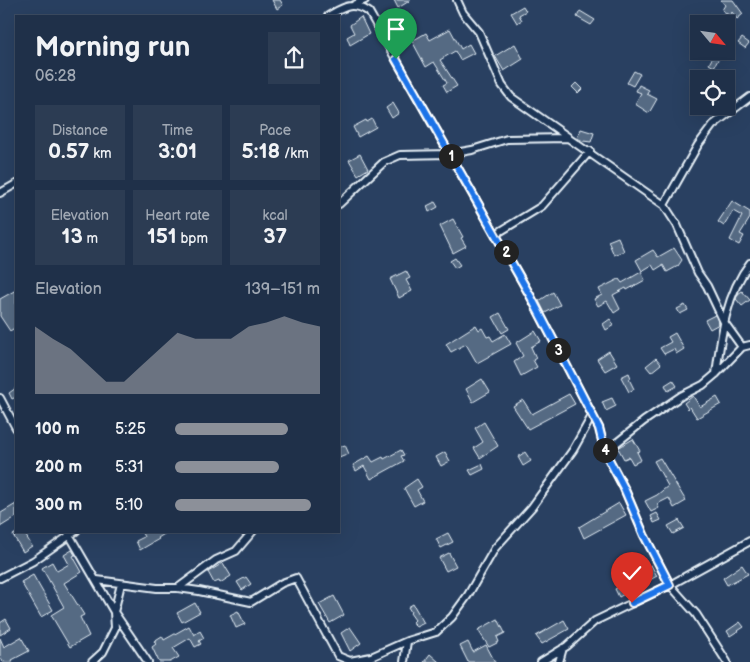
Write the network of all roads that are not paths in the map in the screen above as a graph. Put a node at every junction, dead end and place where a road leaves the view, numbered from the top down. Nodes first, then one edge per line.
1 (365, 0) edge
2 (457, 0) edge
3 (354, 5) junction
4 (330, 15) edge
5 (750, 97) edge
6 (568, 138) junction
7 (590, 151) junction
8 (449, 154) junction
9 (15, 185) edge
10 (0, 193) edge
11 (340, 203) edge
12 (664, 205) junction
13 (496, 234) junction
14 (750, 263) edge
15 (724, 322) junction
16 (750, 345) edge
17 (742, 347) junction
18 (716, 374) junction
19 (0, 398) edge
20 (592, 416) junction
21 (15, 426) edge
22 (605, 452) junction
23 (68, 533) edge
24 (251, 533) edge
25 (750, 541) edge
26 (0, 578) edge
27 (97, 580) junction
28 (121, 584) junction
29 (670, 585) junction
30 (178, 588) junction
31 (114, 612) junction
32 (407, 642) junction
33 (563, 648) junction
34 (340, 659) edge
35 (92, 662) edge
36 (148, 662) edge
37 (404, 662) edge
38 (541, 662) edge
39 (559, 662) edge
40 (727, 662) edge

1 - 3 street
2 - 6 street
3 - 4 street
3 - 8 street
5 - 12 street
6 - 7 street
6 - 8 street
7 - 12 street
7 - 13 street
8 - 11 street
8 - 13 street
9 - 10 street
12 - 15 street
13 - 20 street
14 - 15 street
15 - 17 street
15 - 18 street
16 - 17 street
17 - 18 street
18 - 22 street
19 - 21 street
20 - 22 street
20 - 32 street
22 - 29 street
23 - 26 street
23 - 27 street
24 - 30 street
25 - 29 street
27 - 28 street
27 - 31 street
28 - 30 street
28 - 31 street
29 - 33 street
29 - 40 street
30 - 34 street
31 - 35 street
31 - 36 street
32 - 34 street
32 - 37 street
33 - 38 street
33 - 39 street

